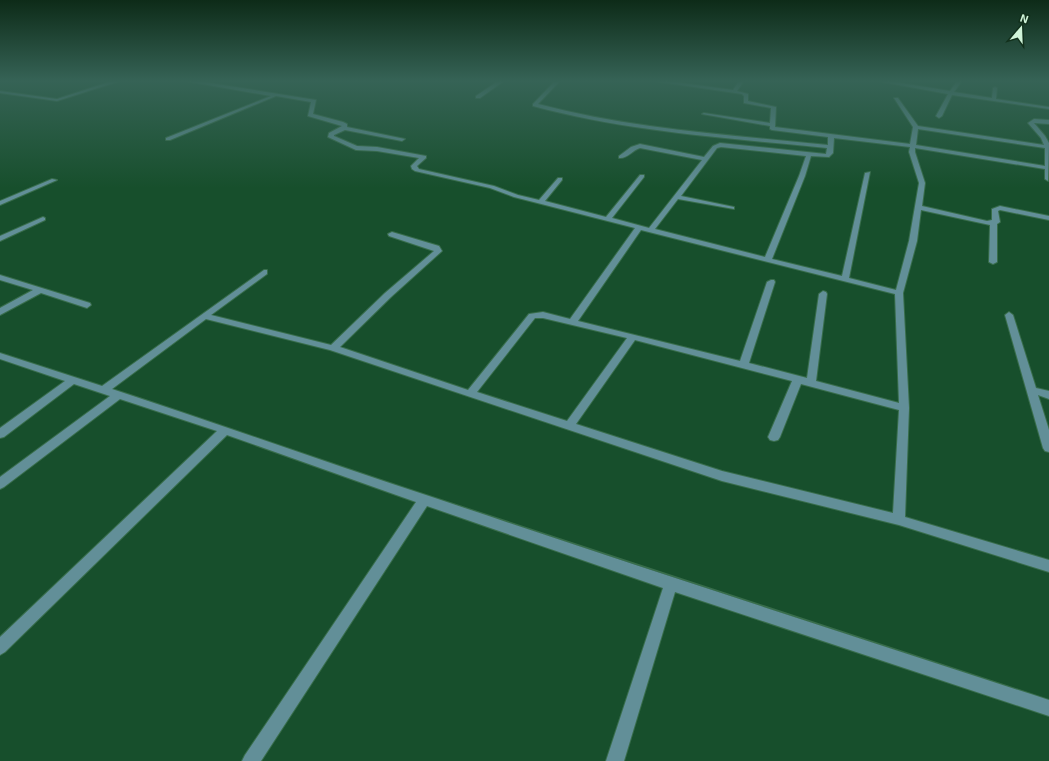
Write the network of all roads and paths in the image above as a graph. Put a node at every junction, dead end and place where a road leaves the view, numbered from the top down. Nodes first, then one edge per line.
1 (224, 117) edge
2 (314, 117) edge
3 (585, 117) edge
4 (720, 117) edge
5 (773, 117) edge
6 (909, 117) edge
7 (1049, 122) edge
8 (772, 125) junction
9 (916, 127) junction
10 (344, 128) junction
11 (831, 136) junction
12 (1046, 137) edge
13 (168, 139) dead end
14 (402, 139) dead end
15 (912, 146) junction
16 (831, 147) junction
17 (1048, 147) junction
18 (809, 154) junction
19 (621, 157) dead end
20 (705, 159) junction
21 (1047, 168) junction
22 (868, 173) dead end
23 (642, 176) dead end
24 (560, 179) dead end
25 (1048, 179) dead end
26 (54, 180) dead end
27 (676, 197) junction
28 (541, 202) junction
29 (0, 203) edge
30 (918, 207) junction
31 (732, 208) dead end
32 (1049, 218) edge
33 (43, 219) dead end
34 (608, 219) junction
35 (992, 223) junction
36 (639, 227) junction
37 (651, 230) junction
38 (392, 234) dead end
39 (0, 239) edge
40 (768, 260) junction
41 (993, 262) dead end
42 (264, 272) dead end
43 (0, 277) edge
44 (845, 280) junction
45 (771, 282) dead end
46 (40, 290) junction
47 (823, 294) dead end
48 (899, 294) junction
49 (87, 304) dead end
50 (0, 312) edge
51 (1009, 315) dead end
52 (204, 316) junction
53 (572, 323) junction
54 (632, 337) junction
55 (333, 348) junction
56 (0, 356) edge
57 (744, 364) junction
58 (798, 379) junction
59 (74, 380) junction
60 (810, 382) junction
61 (104, 390) junction
62 (1032, 390) junction
63 (470, 394) junction
64 (118, 395) junction
65 (1049, 395) edge
66 (904, 408) junction
67 (569, 426) junction
68 (225, 430) junction
69 (0, 434) edge
70 (774, 437) dead end
71 (1049, 448) edge
72 (0, 484) edge
73 (424, 500) junction
74 (899, 520) junction
75 (1049, 566) edge
76 (671, 584) junction
77 (0, 647) edge
78 (1049, 708) edge
79 (251, 761) edge
80 (615, 761) edge

1 - 13 street
2 - 10 street
3 - 16 street
4 - 8 street
5 - 8 street
6 - 9 street
7 - 12 street
8 - 11 street
9 - 15 street
9 - 17 street
10 - 14 street
10 - 28 street
11 - 15 street
11 - 16 street
12 - 17 street
15 - 21 street
15 - 30 street
16 - 18 street
17 - 21 street
18 - 20 street
18 - 40 street
19 - 20 street
20 - 27 street
21 - 25 street
22 - 44 street
23 - 34 street
24 - 28 street
26 - 29 street
27 - 31 street
27 - 37 street
28 - 34 street
30 - 35 street
30 - 48 street
32 - 35 street
33 - 39 street
34 - 36 street
35 - 41 street
36 - 37 street
36 - 53 street
37 - 40 street
38 - 55 street
40 - 44 street
42 - 52 street
43 - 46 street
44 - 48 street
45 - 57 street
46 - 49 street
46 - 50 street
47 - 60 street
48 - 66 street
51 - 62 street
52 - 55 street
52 - 61 street
53 - 54 street
53 - 63 street
54 - 57 street
54 - 67 street
55 - 63 street
56 - 59 street
57 - 58 street
58 - 60 street
58 - 70 street
59 - 61 street
59 - 69 street
60 - 66 street
61 - 64 street
62 - 65 street
62 - 71 street
63 - 67 street
64 - 68 street
64 - 72 street
66 - 74 street
67 - 74 street
68 - 73 street
68 - 77 street
73 - 76 street
73 - 79 street
74 - 75 street
76 - 78 street
76 - 80 street

